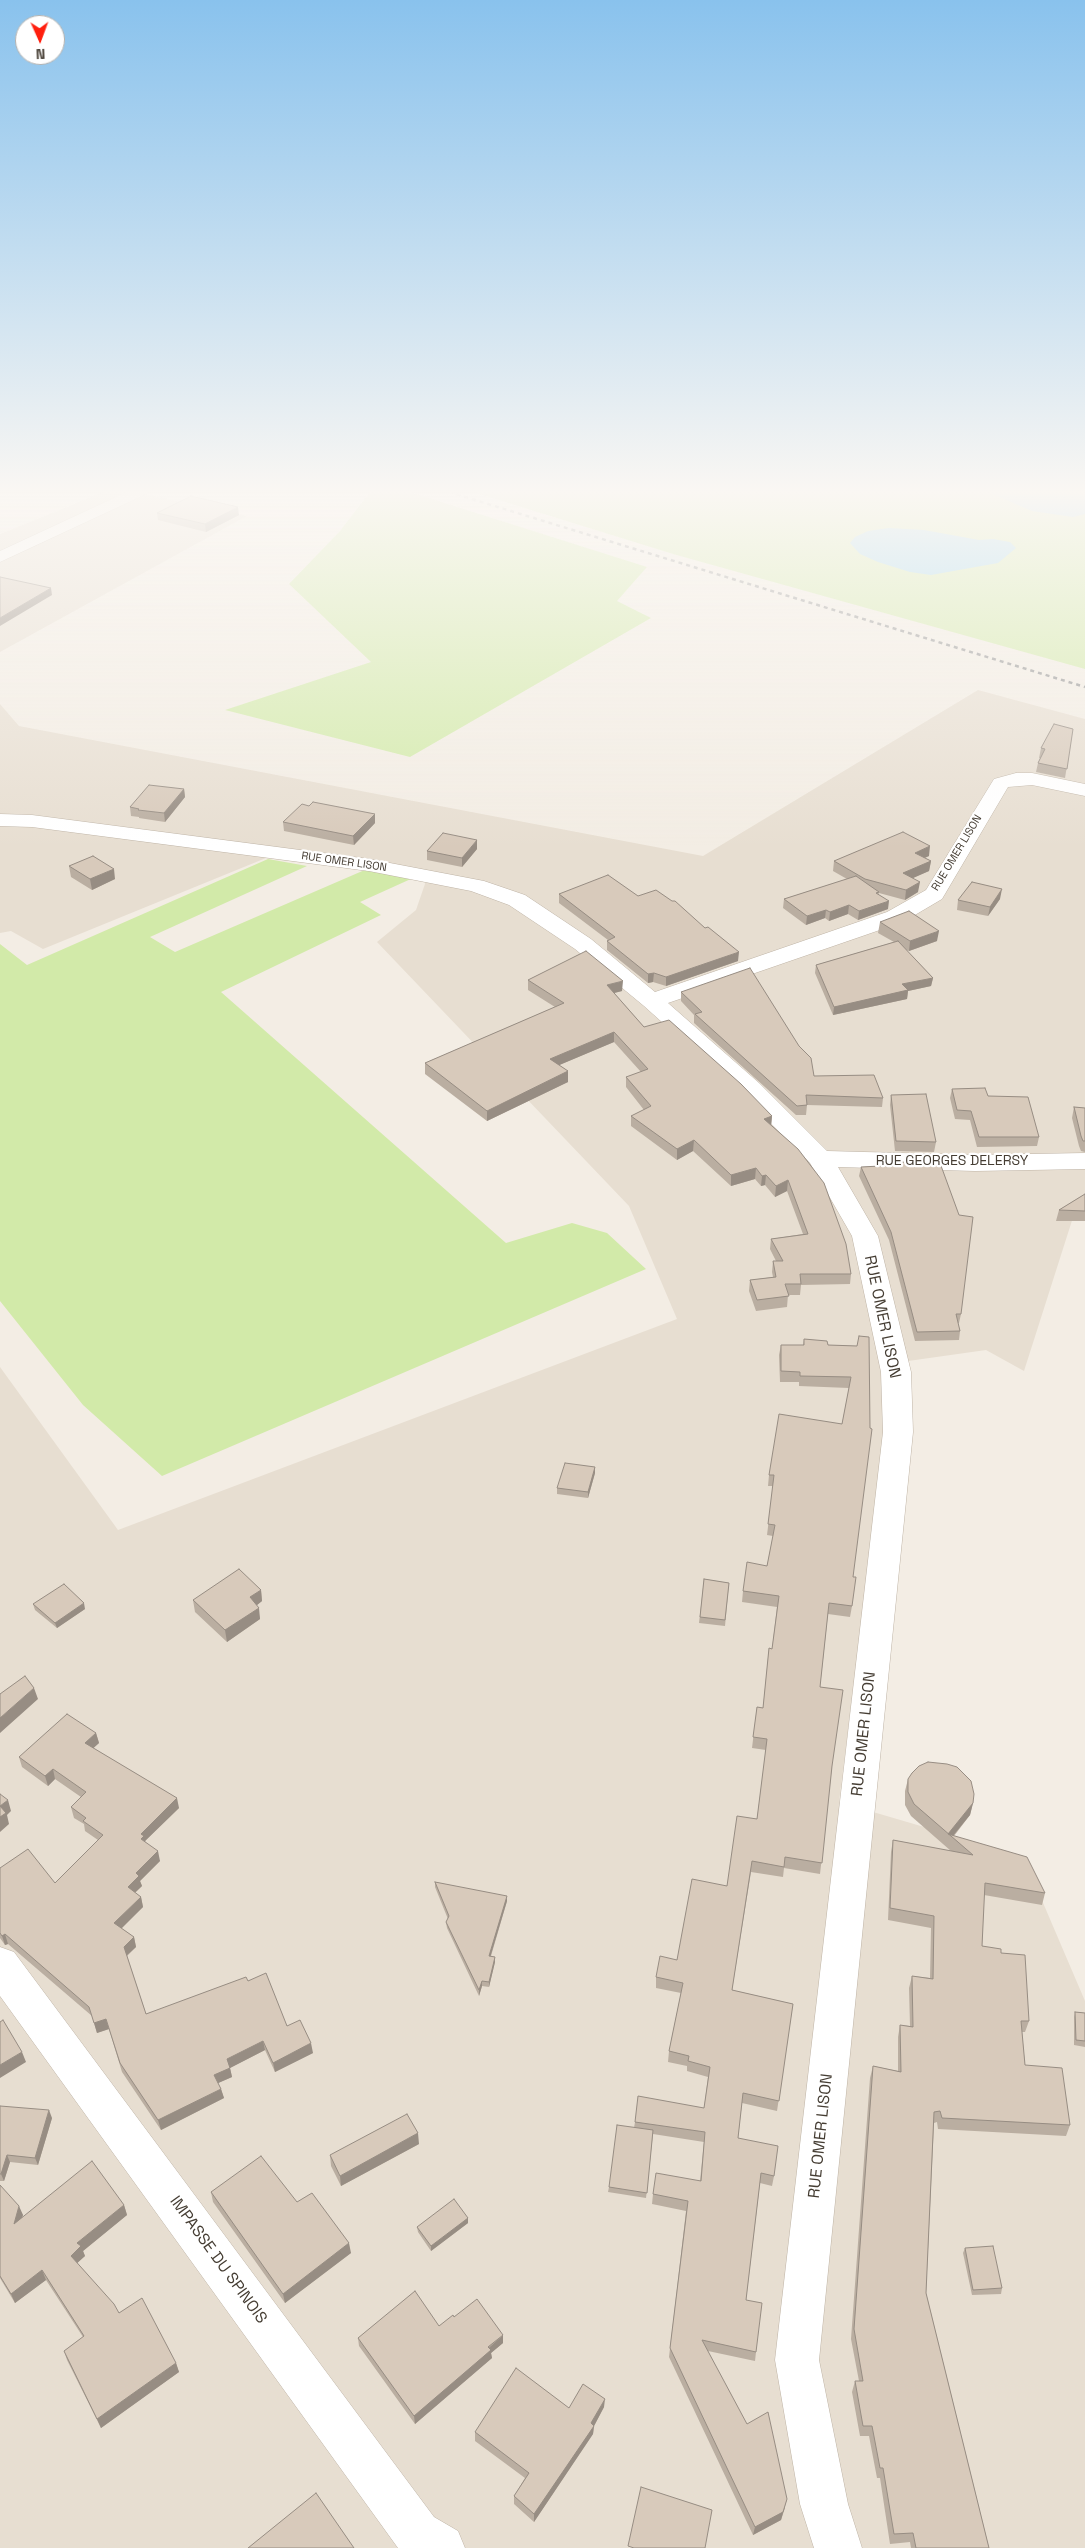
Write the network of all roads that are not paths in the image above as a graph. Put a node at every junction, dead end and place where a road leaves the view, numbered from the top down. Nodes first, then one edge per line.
1 (1085, 790) edge
2 (0, 820) edge
3 (652, 1001) junction
4 (820, 1160) junction
5 (1085, 1161) edge
6 (0, 1965) edge
7 (441, 2548) edge
8 (838, 2548) edge

1 - 3 street, RUE OMER LISON
2 - 3 street, RUE OMER LISON
3 - 4 street, RUE OMER LISON
4 - 5 street, RUE GEORGES DELERSY
4 - 8 street, RUE OMER LISON
6 - 7 street, IMPASSE DU SPINOIS

